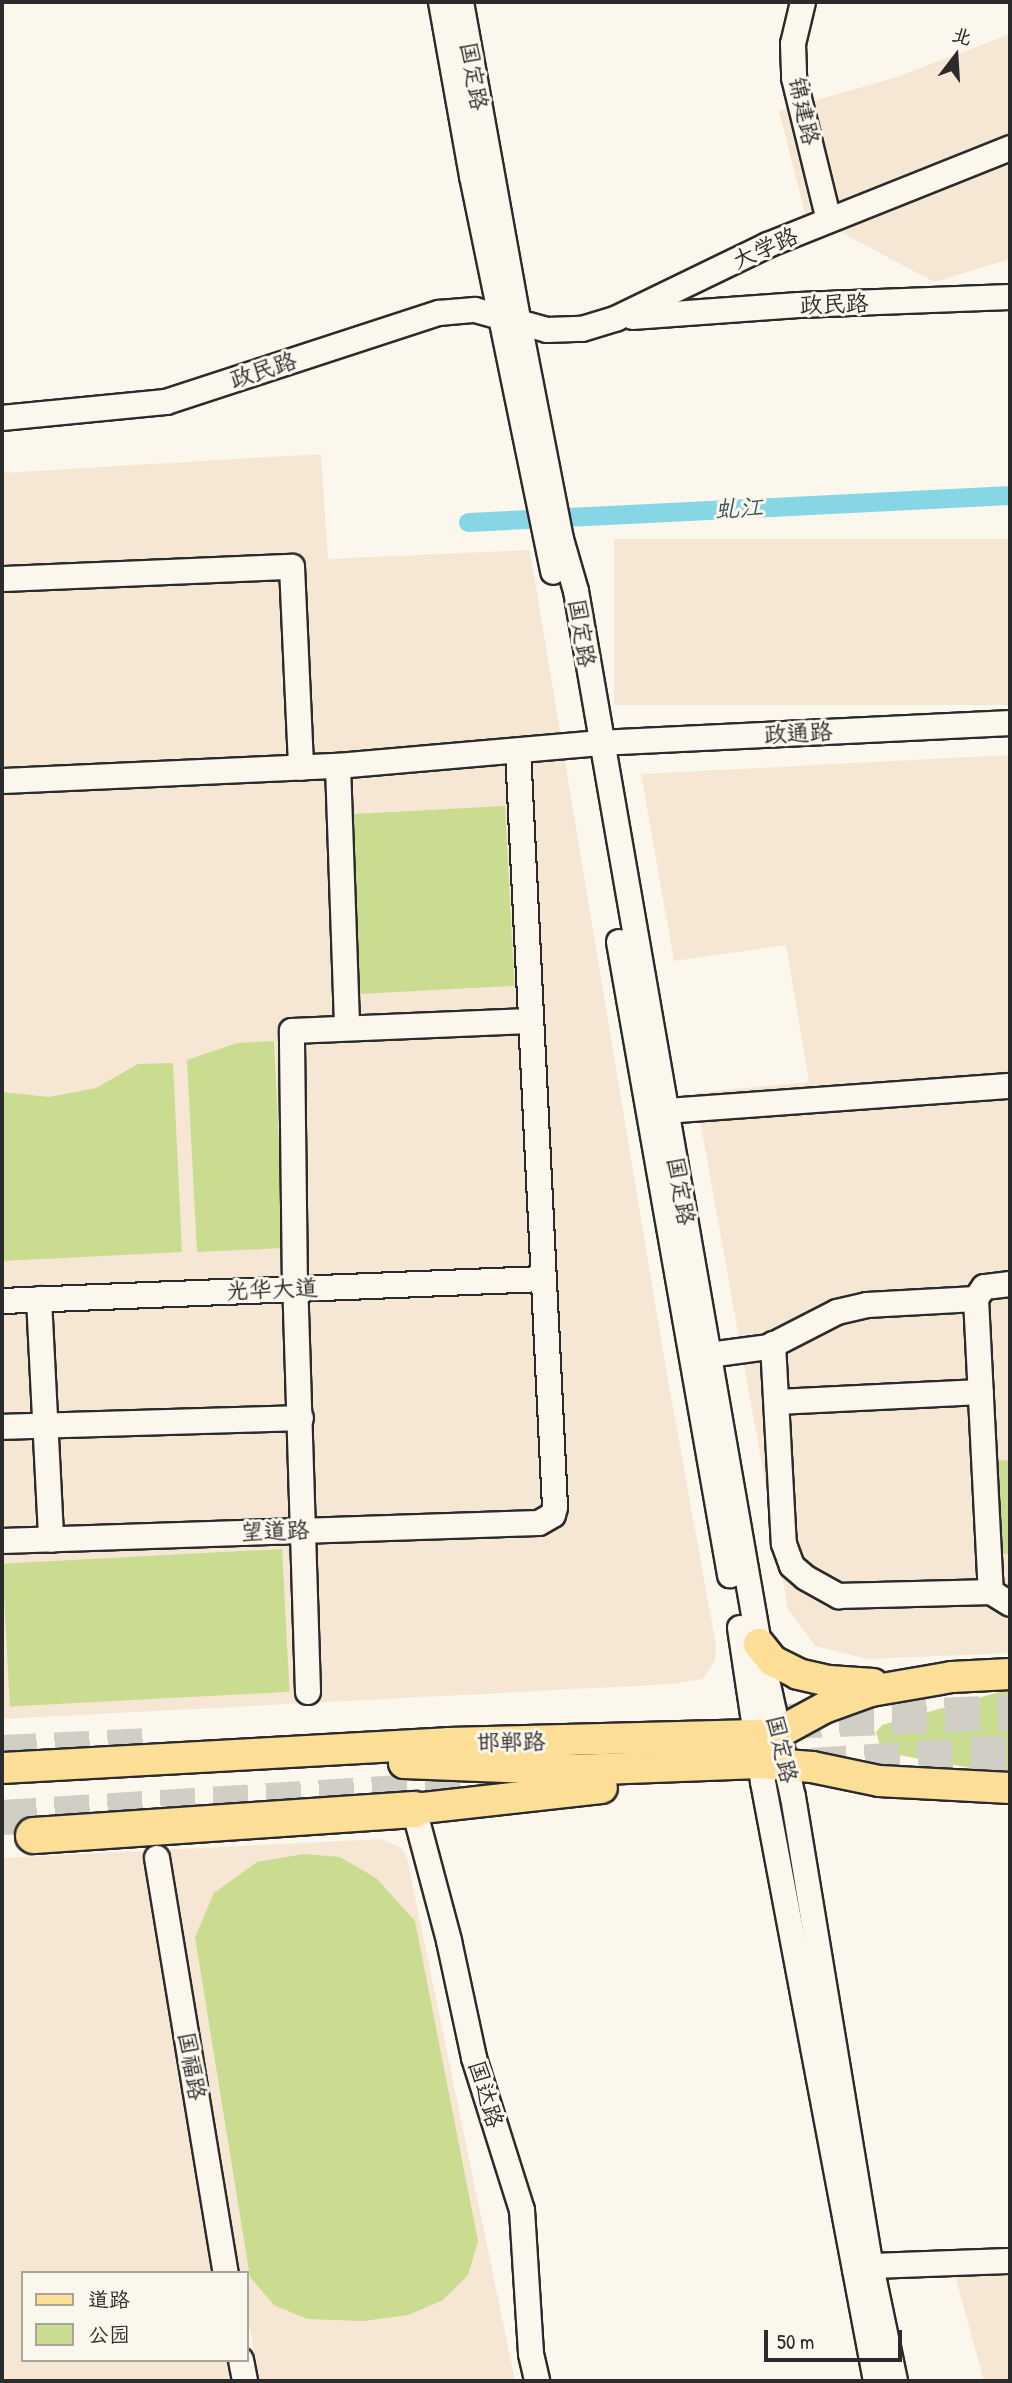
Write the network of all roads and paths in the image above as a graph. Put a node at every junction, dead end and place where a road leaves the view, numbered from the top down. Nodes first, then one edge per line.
1 (441, 2) edge
2 (461, 2) edge
3 (803, 2) edge
4 (1010, 148) edge
5 (829, 220) junction
6 (1010, 297) edge
7 (617, 318) junction
8 (510, 320) junction
9 (2, 418) edge
10 (2, 579) edge
11 (1010, 723) edge
12 (592, 744) junction
13 (518, 751) junction
14 (338, 766) junction
15 (301, 768) junction
16 (2, 781) edge
17 (529, 1021) junction
18 (347, 1028) junction
19 (1010, 1086) edge
20 (666, 1111) junction
21 (542, 1279) junction
22 (1010, 1283) edge
23 (295, 1288) junction
24 (39, 1299) junction
25 (976, 1299) junction
26 (2, 1301) edge
27 (773, 1344) junction
28 (709, 1355) junction
29 (981, 1392) junction
30 (777, 1402) junction
31 (300, 1418) junction
32 (44, 1425) junction
33 (2, 1427) edge
34 (303, 1530) junction
35 (51, 1540) junction
36 (2, 1541) edge
37 (1000, 1563) edge
38 (1001, 1598) edge
39 (759, 1644) junction
40 (1010, 1674) edge
41 (912, 1682) junction
42 (308, 1692) dead end
43 (772, 1760) junction
44 (2, 1768) edge
45 (2, 1787) edge
46 (1010, 1788) edge
47 (414, 1809) junction
48 (33, 1835) dead end
49 (157, 1858) dead end
50 (1010, 2262) edge
51 (862, 2268) junction
52 (226, 2271) edge
53 (242, 2362) edge
54 (245, 2381) edge
55 (537, 2381) edge
56 (876, 2381) edge
57 (895, 2381) edge

1 - 8 street, 国定路
2 - 8 street, 国定路
3 - 5 street, 锦建路
4 - 5 street, 大学路
5 - 7 street, 大学路
6 - 7 street, 政民路
7 - 8 street, 大学路
8 - 9 street, 政民路
8 - 12 street, 国定路
10 - 15 street
11 - 12 street, 政通路
12 - 13 street, 政通路
12 - 20 street, 国定路
12 - 43 street, 国定路
13 - 14 street, 政通路
13 - 17 street
14 - 15 street, 政通路
14 - 18 street
15 - 16 street, 政通路
17 - 18 street
17 - 21 street
18 - 23 street
19 - 20 street
20 - 28 street, 国定路
21 - 23 street, 光华大道
21 - 34 street, 望道路
22 - 25 street
23 - 24 street, 光华大道
23 - 31 street
24 - 26 street, 光华大道
24 - 32 street
25 - 27 street
25 - 29 street
27 - 28 street
27 - 30 street
28 - 39 street, 国定路
29 - 30 street
29 - 37 street
30 - 38 street
31 - 32 street
31 - 34 street
32 - 33 street
32 - 35 street
34 - 35 street, 望道路
34 - 42 street
35 - 36 street, 望道路
37 - 38 street
39 - 41 main road
39 - 43 street, 国定路
40 - 41 main road, 邯郸路
41 - 43 main road, 邯郸路
43 - 44 main road, 邯郸路
43 - 45 main road, 邯郸路
43 - 46 main road, 邯郸路
43 - 47 main road, 邯郸路
43 - 51 street, 国定路
47 - 48 highway
47 - 55 street, 国达路
49 - 52 street, 国福路
50 - 51 street
51 - 56 street, 国定路
51 - 57 street, 国定路
53 - 54 street

